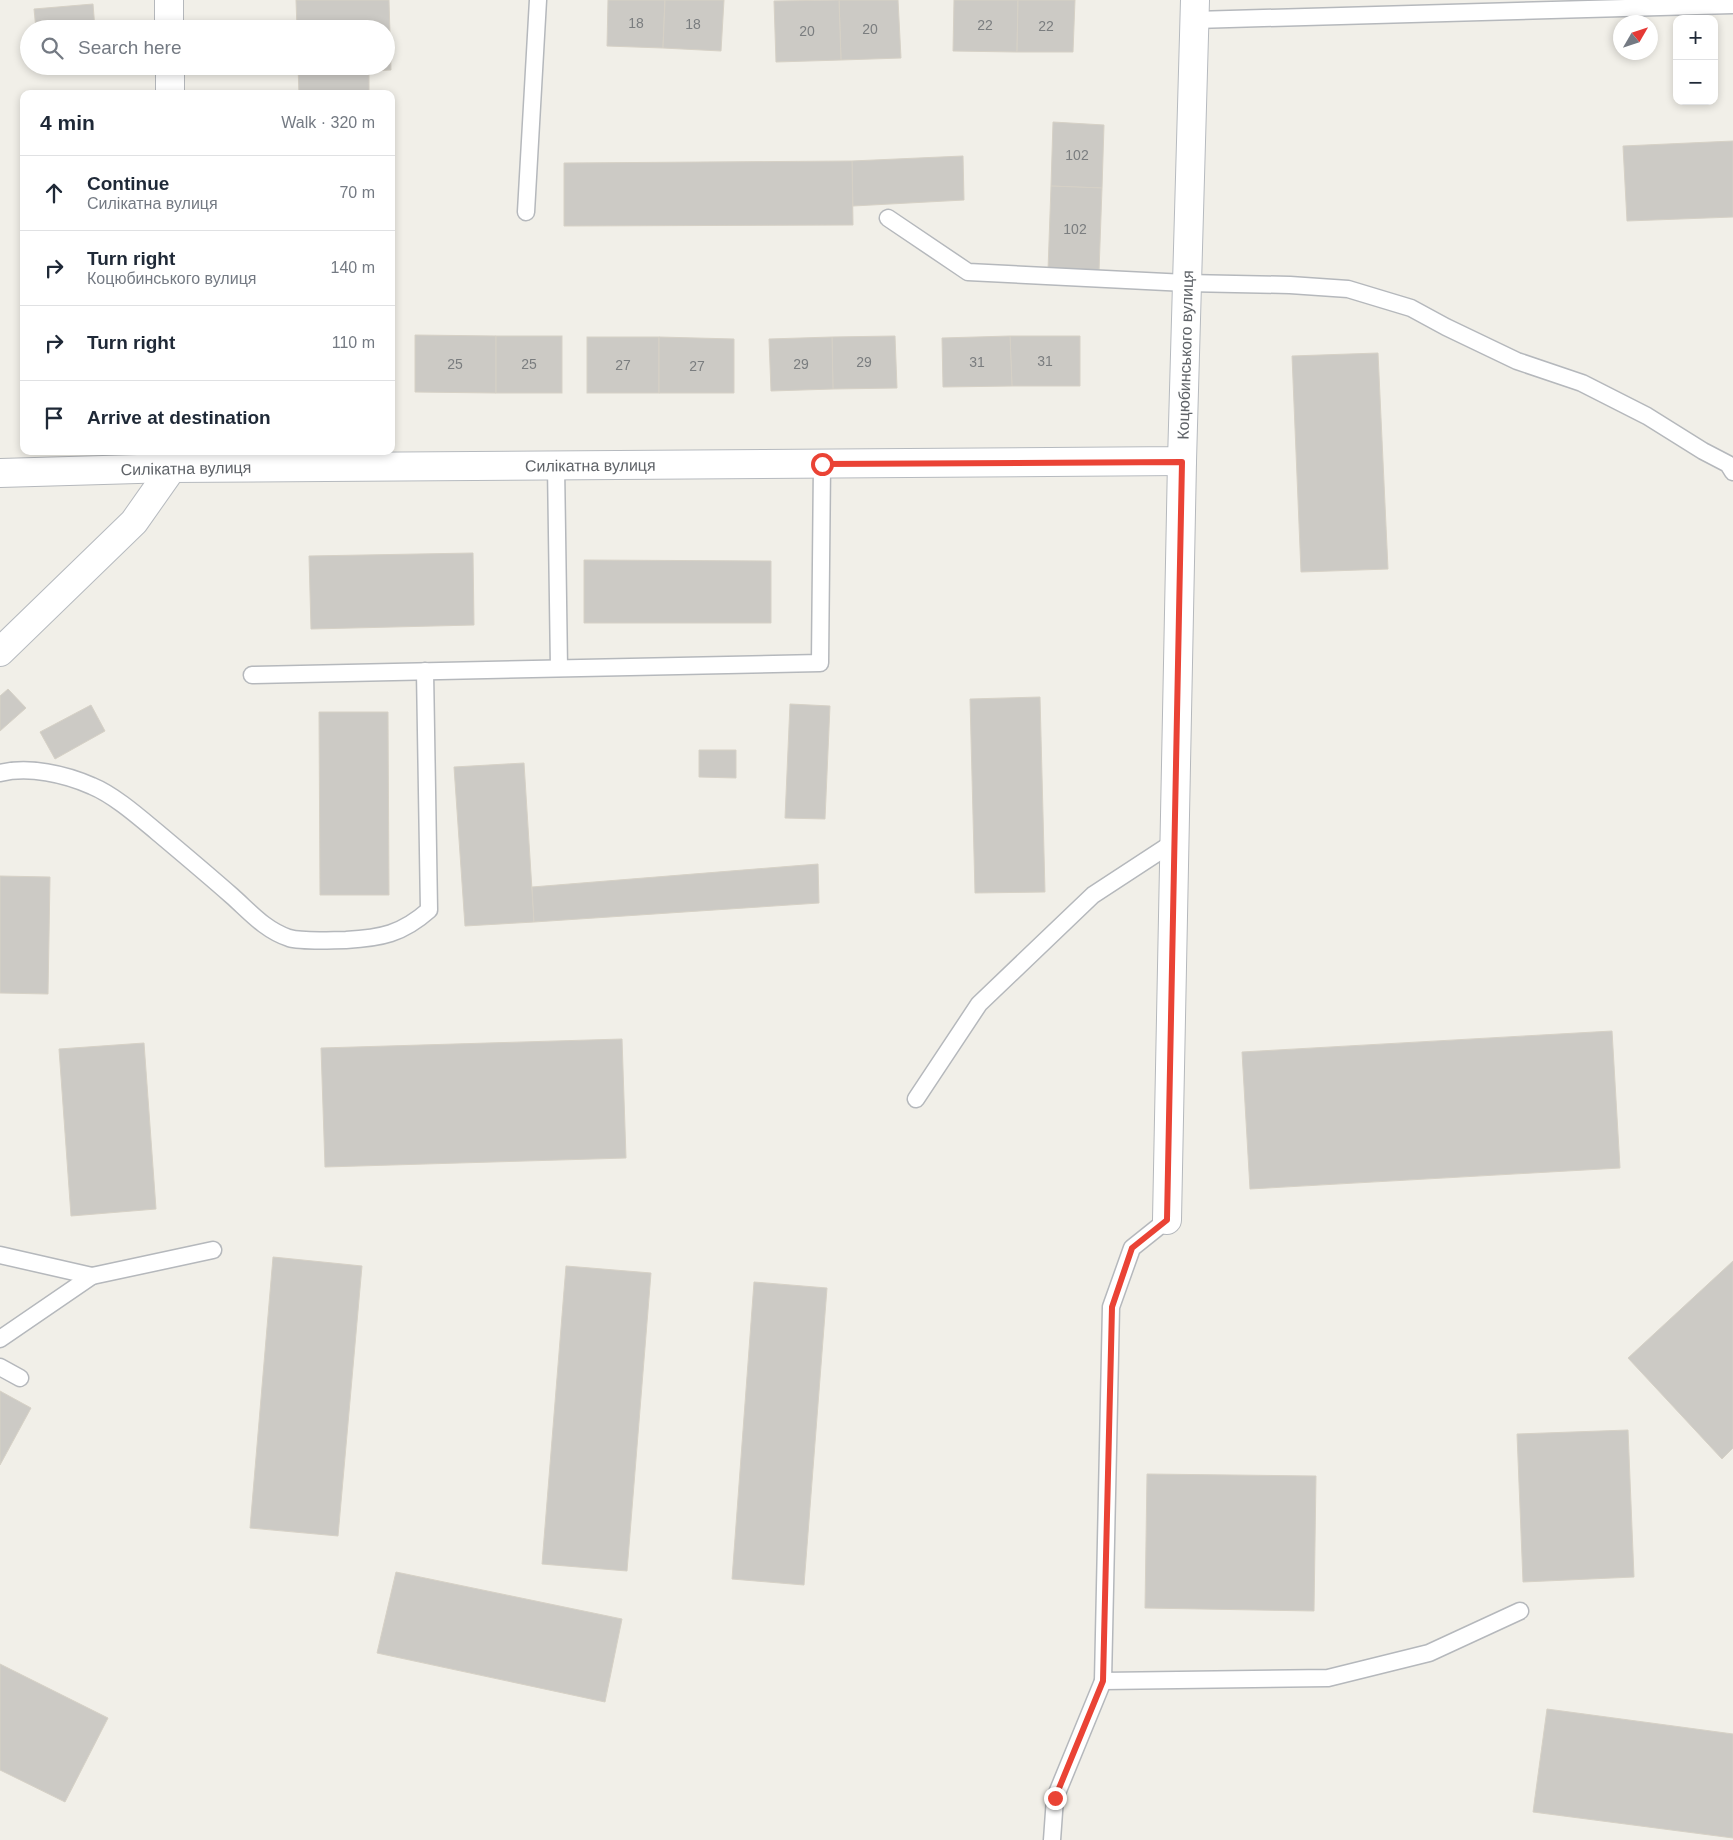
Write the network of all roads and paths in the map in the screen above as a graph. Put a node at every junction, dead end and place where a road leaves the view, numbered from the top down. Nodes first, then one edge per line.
1 (169, 0) edge
2 (538, 0) edge
3 (1733, 6) edge
4 (1195, 10) edge
5 (169, 20) edge
6 (170, 75) edge
7 (170, 90) edge
8 (526, 212) dead end
9 (888, 218) dead end
10 (1186, 283) junction
11 (172, 460) edge
12 (1182, 462) junction
13 (822, 464) junction
14 (556, 465) junction
15 (1733, 472) edge
16 (0, 473) edge
17 (0, 652) edge
18 (559, 668) junction
19 (425, 671) junction
20 (252, 675) dead end
21 (0, 773) edge
22 (1174, 842) junction
23 (916, 1099) dead end
24 (1167, 1220) joint
25 (213, 1250) dead end
26 (0, 1255) edge
27 (92, 1276) junction
28 (0, 1339) edge
29 (0, 1367) edge
30 (20, 1378) dead end
31 (1520, 1611) dead end
32 (1103, 1681) junction
33 (1052, 1840) edge

1 - 5 street
2 - 8 lane
3 - 4 lane
4 - 10 street, Коцюбинського вулиця
6 - 7 street
9 - 10 lane
10 - 12 street, Коцюбинського вулиця
10 - 15 lane
11 - 14 street, Силікатна вулиця
11 - 16 street, Силікатна вулиця
11 - 17 street
12 - 13 street, Силікатна вулиця
12 - 22 street, Коцюбинського вулиця
13 - 14 street, Силікатна вулиця
13 - 18 lane
14 - 18 lane
18 - 19 lane
19 - 20 lane
19 - 21 lane
22 - 23 lane
22 - 24 street, Коцюбинського вулиця
24 - 32 lane
25 - 27 lane
26 - 27 lane
27 - 28 lane
29 - 30 lane
31 - 32 lane
32 - 33 lane

